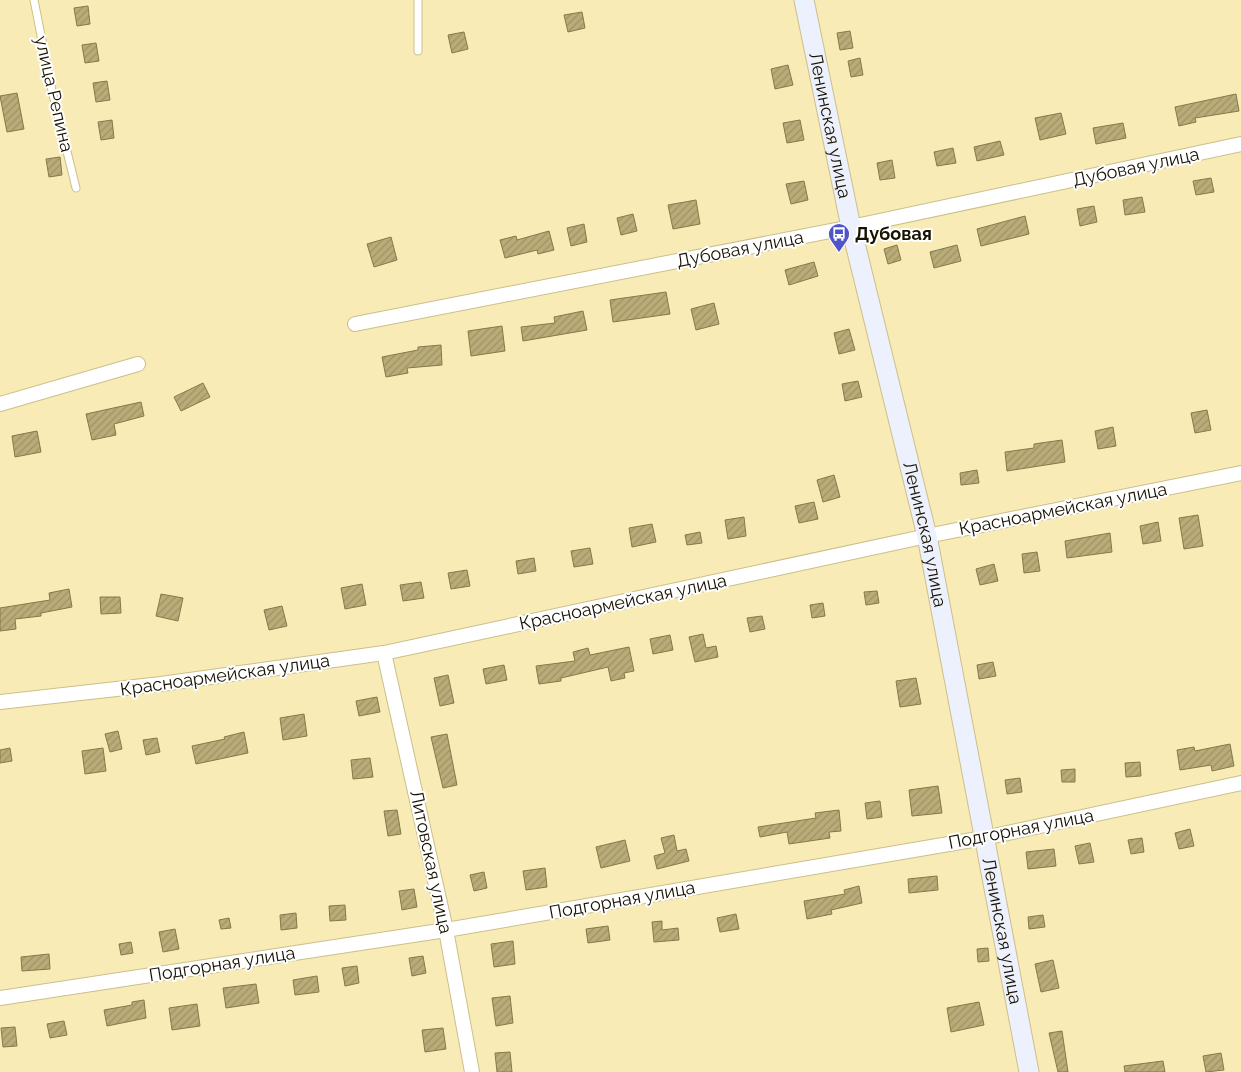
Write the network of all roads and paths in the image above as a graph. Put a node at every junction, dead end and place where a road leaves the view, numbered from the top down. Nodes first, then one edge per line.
1 (34, 0) edge
2 (418, 0) edge
3 (804, 0) edge
4 (418, 51) dead end
5 (1241, 144) edge
6 (76, 188) dead end
7 (851, 227) junction
8 (355, 324) dead end
9 (138, 364) dead end
10 (0, 404) edge
11 (1241, 473) edge
12 (928, 536) junction
13 (384, 653) junction
14 (0, 702) edge
15 (1241, 783) edge
16 (984, 838) junction
17 (446, 930) junction
18 (0, 998) edge
19 (472, 1072) edge
20 (1029, 1072) edge

1 - 6 lane, улица Репина
2 - 4 lane
3 - 7 main road, Ленинская улица
5 - 7 street, Дубовая улица
7 - 8 street, Дубовая улица
7 - 12 main road, Ленинская улица
9 - 10 street
11 - 12 street, Красноармейская улица
12 - 13 street, Красноармейская улица
12 - 16 main road, Ленинская улица
13 - 14 street, Красноармейская улица
13 - 17 street, Литовская улица
15 - 16 street, Подгорная улица
16 - 17 street, Подгорная улица
16 - 20 main road, Ленинская улица
17 - 18 street, Подгорная улица
17 - 19 street, Литовская улица

